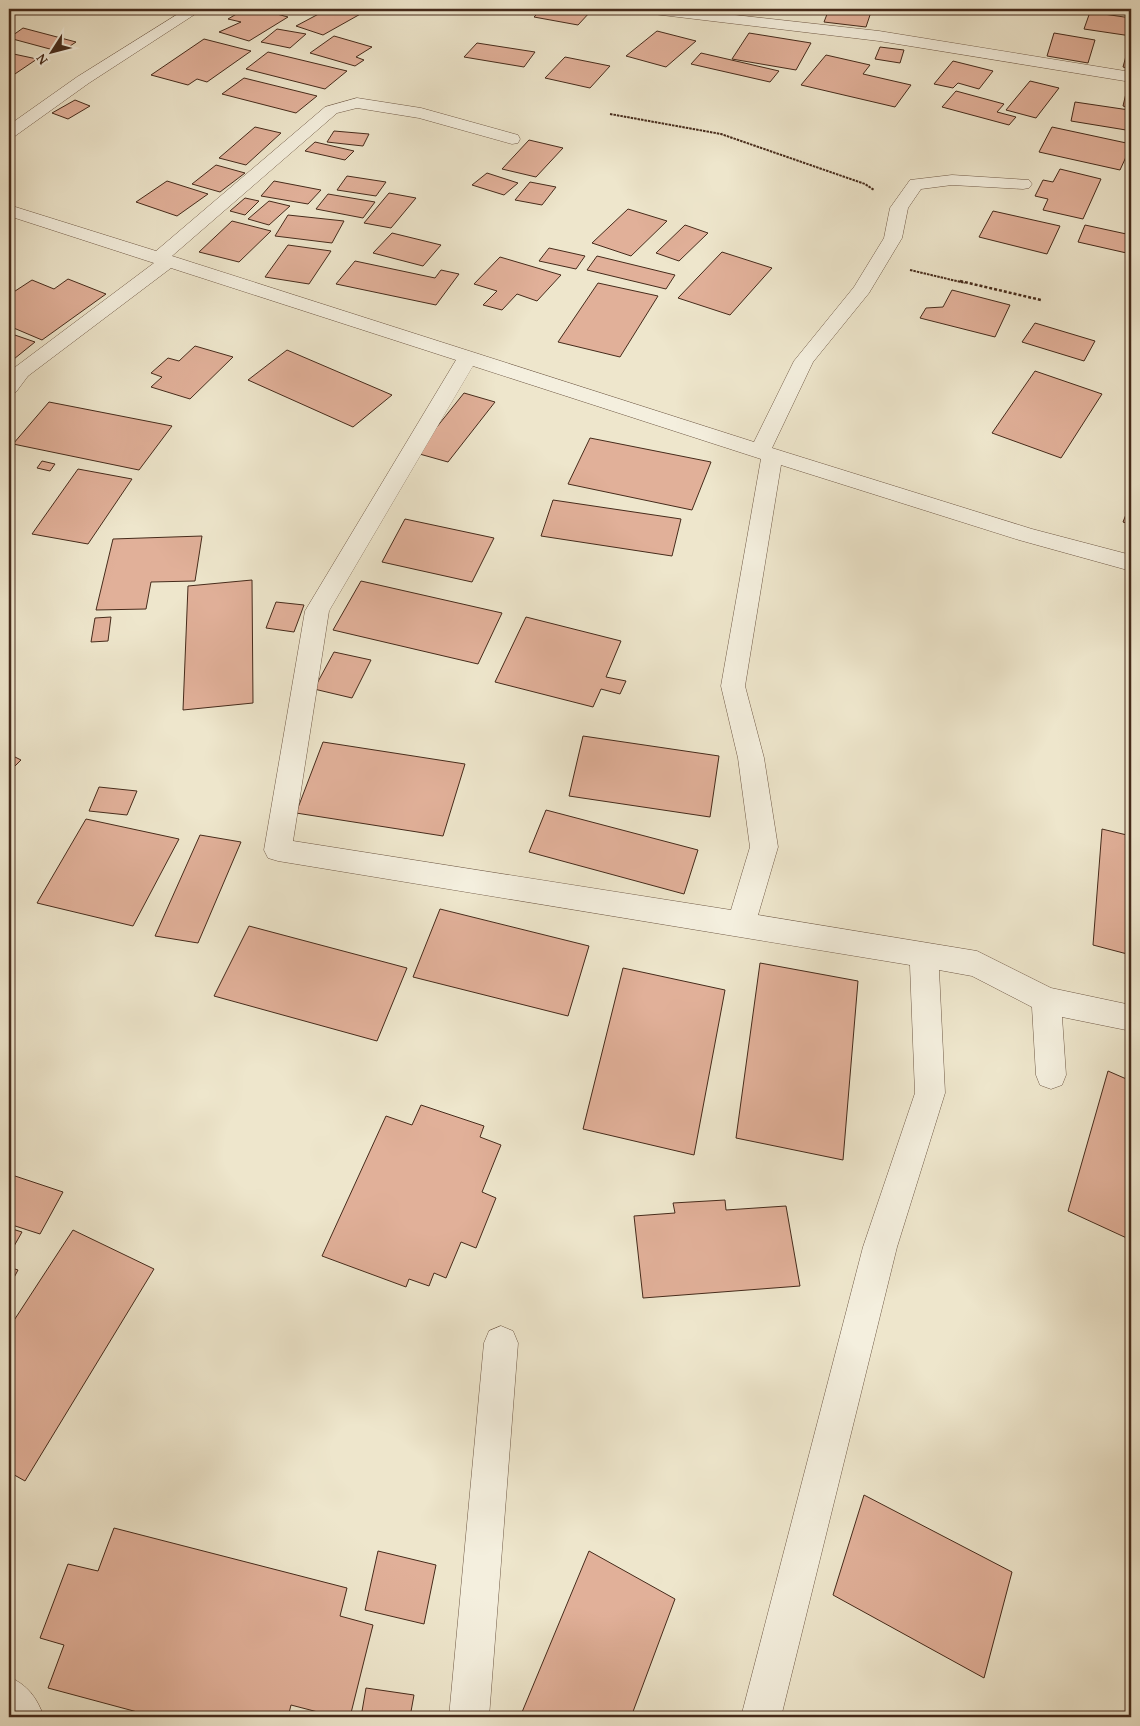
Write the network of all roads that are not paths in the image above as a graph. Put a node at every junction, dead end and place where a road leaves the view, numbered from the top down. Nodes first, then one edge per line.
1 (196, 9) edge
2 (645, 9) edge
3 (1131, 77) edge
4 (9, 132) edge
5 (512, 139) dead end
6 (1023, 184) dead end
7 (9, 210) edge
8 (163, 259) junction
9 (468, 357) junction
10 (9, 388) edge
11 (766, 453) junction
12 (1131, 563) edge
13 (741, 924) junction
14 (924, 955) junction
15 (1046, 1000) junction
16 (1131, 1018) edge
17 (1051, 1074) dead end
18 (502, 1343) dead end
19 (9, 1698) edge
20 (24, 1717) edge
21 (469, 1717) edge
22 (761, 1717) edge

1 - 4 street
2 - 3 street
5 - 8 street
6 - 11 street
7 - 8 street
8 - 9 street
8 - 10 street
9 - 11 street
9 - 13 street
11 - 12 street
11 - 13 street
13 - 14 street
14 - 15 street
14 - 22 street
15 - 16 street
15 - 17 street
18 - 21 street
19 - 20 street

